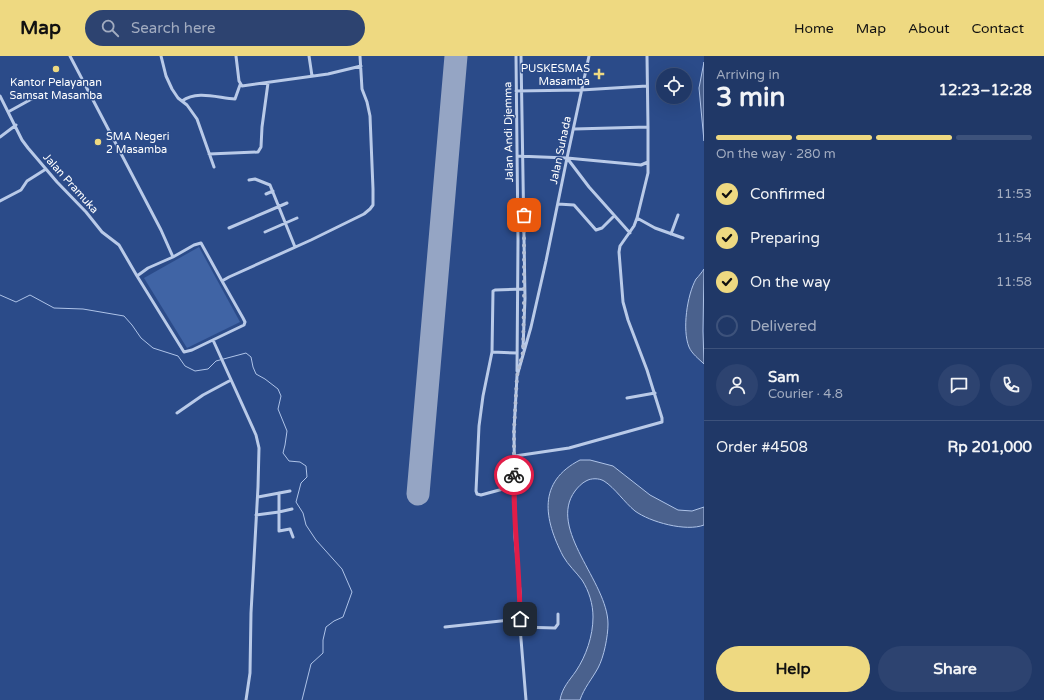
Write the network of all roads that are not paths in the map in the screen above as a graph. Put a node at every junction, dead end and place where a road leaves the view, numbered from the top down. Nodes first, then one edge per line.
1 (70, 56) edge
2 (161, 56) edge
3 (236, 56) edge
4 (309, 56) edge
5 (360, 56) edge
6 (516, 56) edge
7 (522, 56) edge
8 (589, 56) edge
9 (647, 56) edge
10 (361, 66) junction
11 (312, 76) junction
12 (268, 83) junction
13 (240, 85) junction
14 (647, 86) junction
15 (581, 90) junction
16 (516, 91) junction
17 (522, 91) junction
18 (0, 96) edge
19 (37, 96) dead end
20 (182, 101) junction
21 (8, 112) junction
22 (16, 125) junction
23 (648, 127) junction
24 (574, 129) junction
25 (0, 137) edge
26 (209, 154) junction
27 (517, 156) junction
28 (523, 156) junction
29 (567, 158) junction
30 (648, 162) junction
31 (214, 166) dead end
32 (46, 169) junction
33 (249, 180) dead end
34 (273, 191) junction
35 (266, 194) dead end
36 (0, 200) edge
37 (287, 203) dead end
38 (558, 204) junction
39 (279, 207) junction
40 (678, 215) dead end
41 (614, 216) junction
42 (297, 218) dead end
43 (637, 218) junction
44 (286, 223) junction
45 (229, 228) dead end
46 (265, 232) dead end
47 (630, 233) junction
48 (671, 234) junction
49 (683, 238) dead end
50 (518, 240) junction
51 (524, 240) junction
52 (295, 247) junction
53 (173, 257) junction
54 (137, 276) junction
55 (222, 281) junction
56 (518, 288) junction
57 (524, 289) junction
58 (213, 340) junction
59 (492, 352) junction
60 (516, 352) junction
61 (523, 352) junction
62 (517, 376) junction
63 (231, 380) junction
64 (655, 393) junction
65 (627, 398) dead end
66 (177, 413) dead end
67 (515, 456) junction
68 (514, 486) junction
69 (290, 490) dead end
70 (279, 493) junction
71 (258, 497) junction
72 (292, 509) dead end
73 (279, 512) junction
74 (256, 515) junction
75 (293, 537) dead end
76 (558, 614) dead end
77 (520, 619) junction
78 (520, 626) junction
79 (444, 627) dead end
80 (246, 700) edge
81 (526, 700) edge

1 - 53 street
2 - 20 street
3 - 13 street
4 - 11 street
5 - 10 street
6 - 16 street, Jalan Andi Djemma
7 - 17 street, Jalan Andi Djemma
8 - 15 street, Jalan Suhada
9 - 14 street
10 - 11 street
10 - 52 street
11 - 12 street
12 - 13 street
12 - 26 street
13 - 20 street
14 - 15 street
14 - 23 street
15 - 17 street
15 - 24 street, Jalan Suhada
16 - 17 street
16 - 27 street, Jalan Andi Djemma
17 - 28 street, Jalan Andi Djemma
18 - 21 street, Jalan Pramuka
19 - 21 street
20 - 26 street
21 - 22 street, Jalan Pramuka
22 - 25 street
22 - 32 street, Jalan Pramuka
23 - 24 street
23 - 30 street
24 - 29 street, Jalan Suhada
26 - 31 street
27 - 28 street
27 - 50 street, Jalan Andi Djemma
28 - 29 street
28 - 51 street, Jalan Andi Djemma
29 - 30 street
29 - 38 street, Jalan Suhada
29 - 41 street
30 - 43 street
32 - 36 street
32 - 54 street, Jalan Pramuka
33 - 34 street
34 - 35 street
34 - 39 street
37 - 39 street
38 - 41 street
38 - 61 street, Jalan Suhada
39 - 44 street
39 - 45 street
40 - 48 street
41 - 47 street
42 - 44 street
43 - 47 street
43 - 48 street
44 - 46 street
44 - 52 street
47 - 64 street
48 - 49 street
50 - 51 street
50 - 56 street, Jalan Andi Djemma
51 - 57 street, Jalan Andi Djemma
52 - 55 street
53 - 54 street
53 - 55 street
54 - 58 street, Jalan Pramuka
55 - 58 street
56 - 57 street
56 - 59 street
56 - 60 street, Jalan Andi Djemma
57 - 61 street, Jalan Andi Djemma
58 - 63 street
59 - 60 street
59 - 68 street
60 - 62 street, Jalan Andi Djemma
61 - 62 street, Jalan Suhada
62 - 67 street, Jalan Suhada
63 - 66 street
63 - 71 street
64 - 65 street
64 - 67 street
67 - 68 street, Jalan Suhada
68 - 77 street, Jalan Suhada
69 - 70 street
70 - 71 street
70 - 73 street
71 - 74 street
72 - 73 street
73 - 74 street
73 - 75 street
74 - 80 street
76 - 78 street
77 - 78 street, Jalan Suhada
77 - 79 street
78 - 81 street, Jalan Suhada

